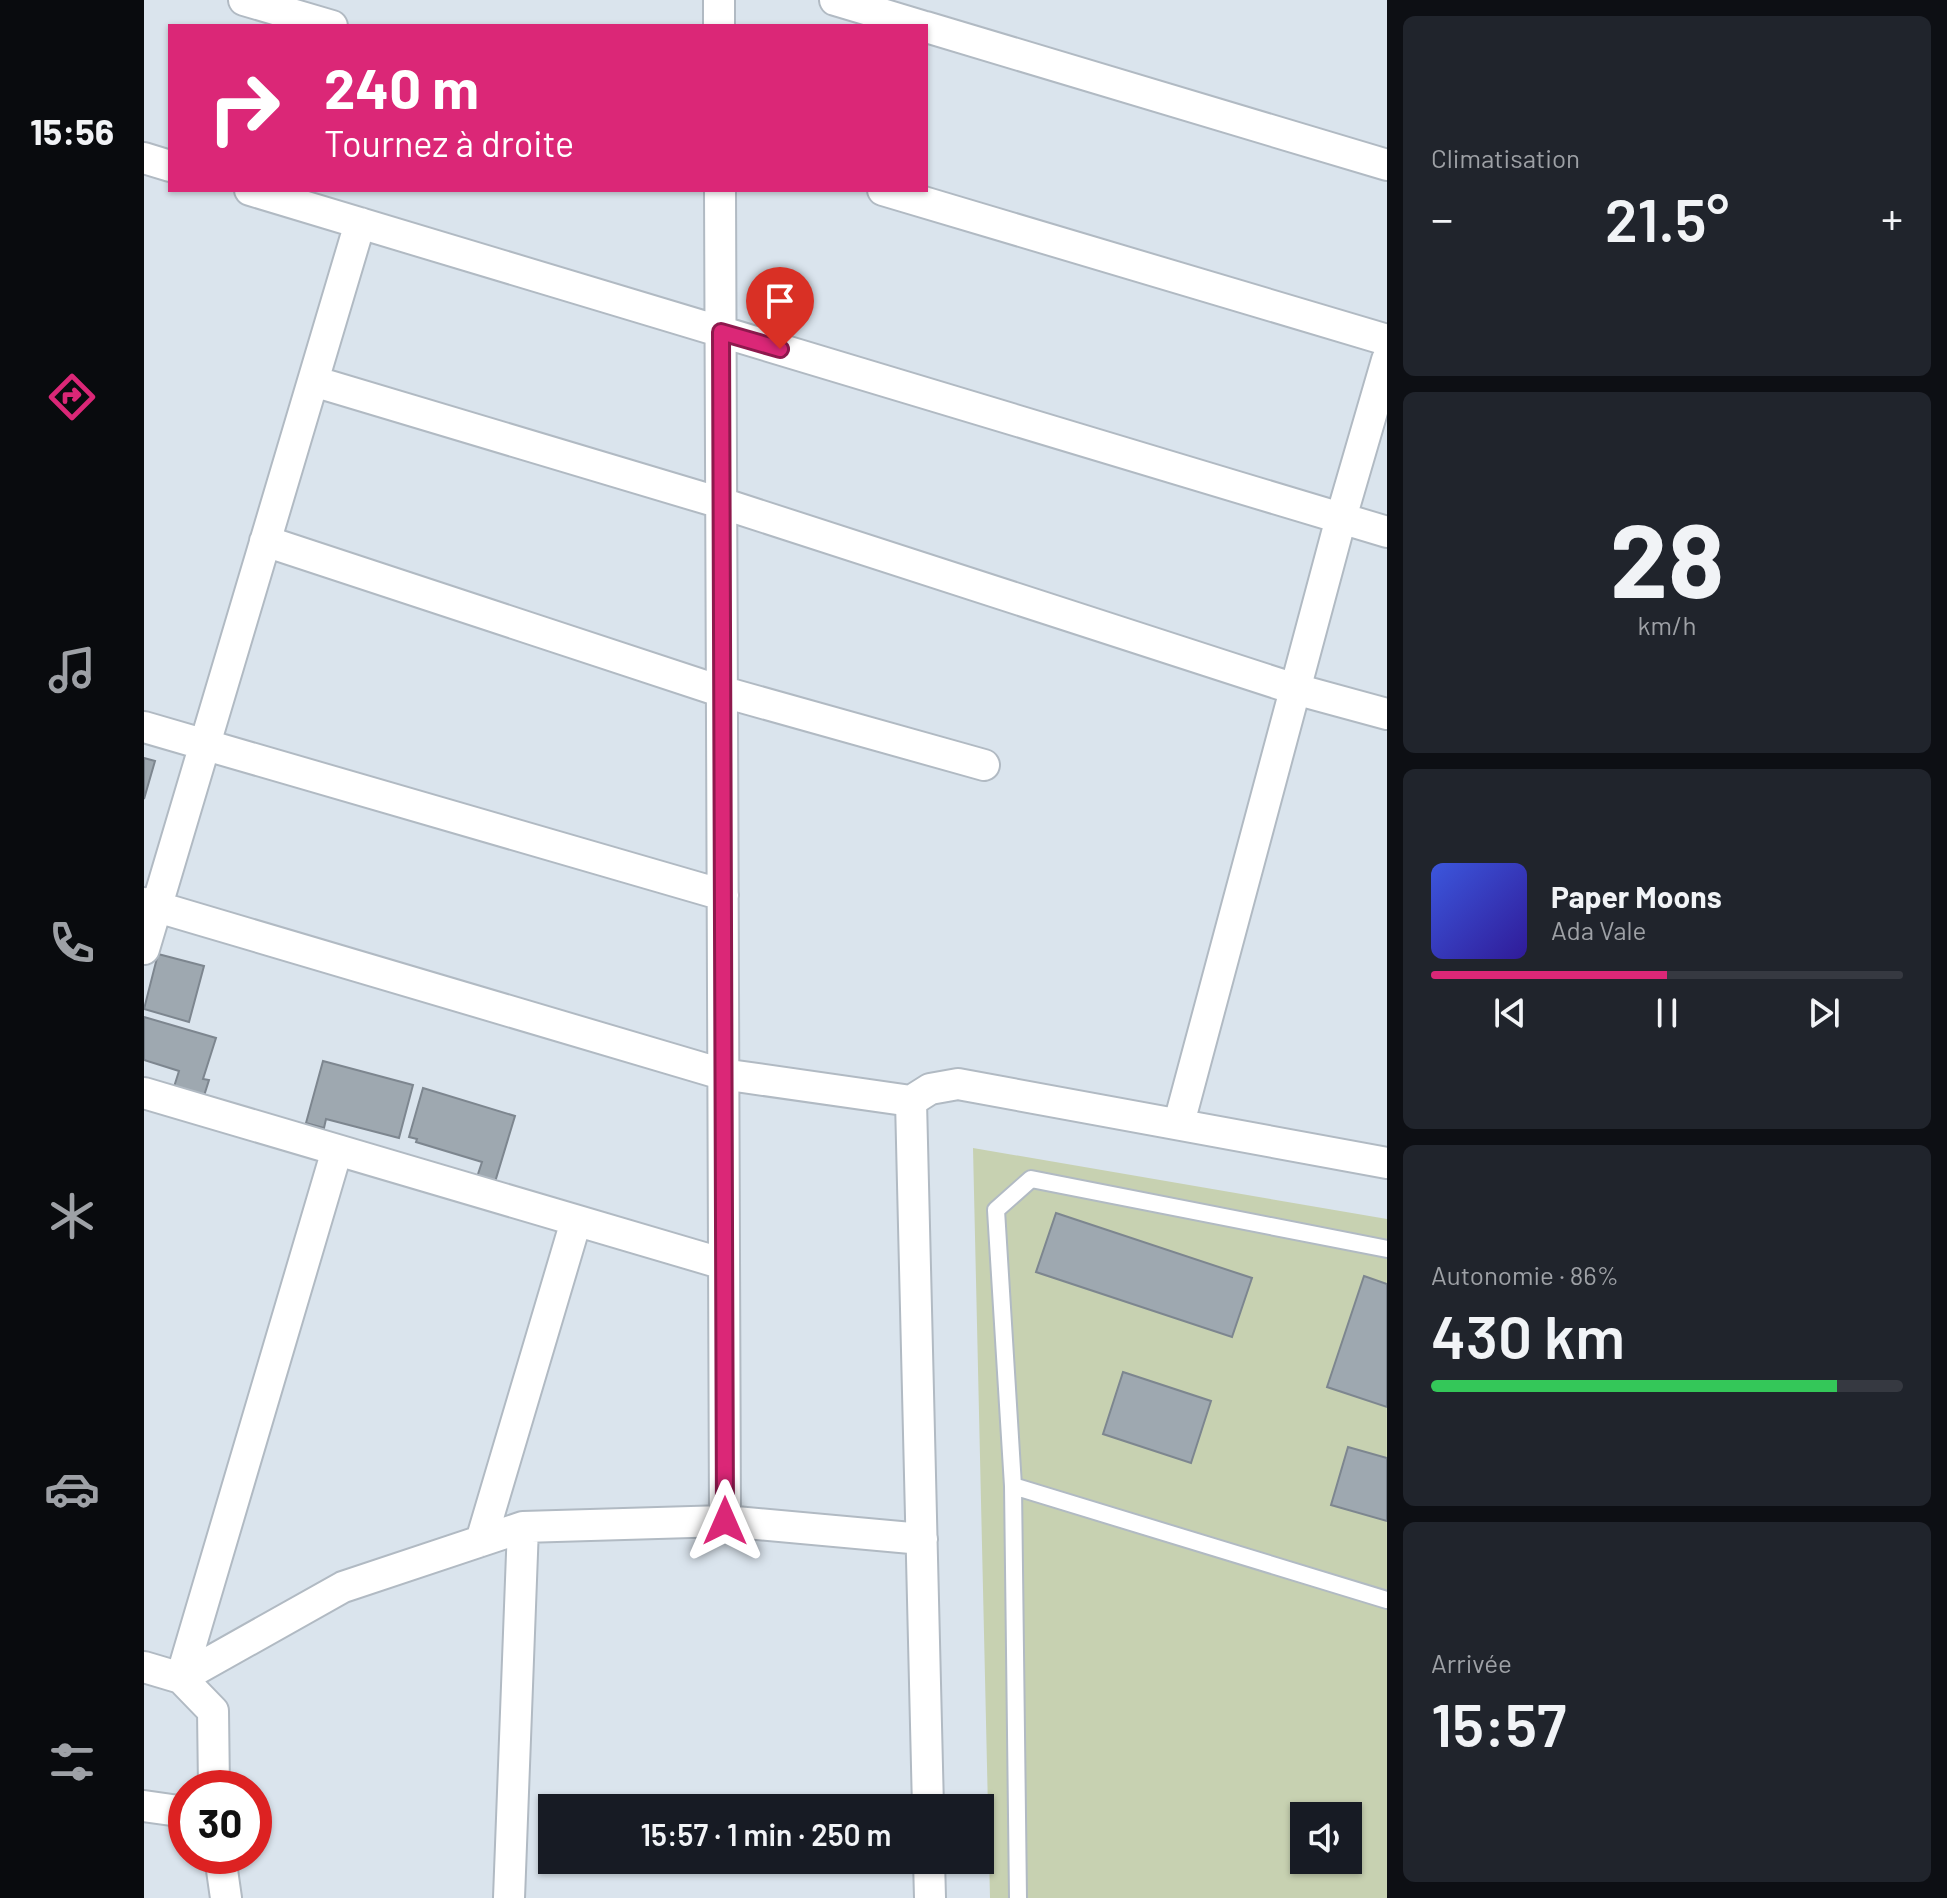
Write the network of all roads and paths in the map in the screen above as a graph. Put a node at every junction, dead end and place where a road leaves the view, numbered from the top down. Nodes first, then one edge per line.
1 (244, 0) edge
2 (719, 0) edge
3 (835, 0) edge
4 (325, 24) edge
5 (719, 24) edge
6 (914, 24) edge
7 (928, 28) edge
8 (144, 158) edge
9 (168, 165) edge
10 (1387, 165) edge
11 (257, 192) edge
12 (720, 192) edge
13 (890, 192) edge
14 (360, 223) junction
15 (721, 332) junction
16 (1387, 340) edge
17 (1387, 360) edge
18 (313, 381) junction
19 (721, 503) junction
20 (1341, 518) junction
21 (1387, 532) edge
22 (265, 541) junction
23 (1295, 689) junction
24 (720, 691) junction
25 (1387, 714) edge
26 (144, 727) edge
27 (205, 745) junction
28 (984, 765) dead end
29 (723, 895) junction
30 (150, 905) edge
31 (144, 949) edge
32 (722, 1074) junction
33 (144, 1093) edge
34 (911, 1101) junction
35 (1179, 1123) junction
36 (337, 1150) junction
37 (1387, 1163) edge
38 (576, 1221) junction
39 (1387, 1249) edge
40 (724, 1264) junction
41 (1013, 1486) junction
42 (725, 1521) junction
43 (523, 1527) junction
44 (922, 1539) junction
45 (481, 1541) junction
46 (1387, 1600) edge
47 (144, 1667) edge
48 (181, 1678) junction
49 (214, 1770) edge
50 (928, 1794) edge
51 (144, 1806) edge
52 (168, 1809) edge
53 (223, 1874) edge
54 (929, 1874) edge
55 (226, 1898) edge
56 (509, 1898) edge
57 (930, 1898) edge
58 (1018, 1898) edge

1 - 4 street
2 - 5 street
3 - 6 street
7 - 10 street
8 - 9 street
11 - 14 street
12 - 15 street
13 - 16 street
14 - 15 street
14 - 18 street
15 - 19 street
15 - 20 street
17 - 20 street
18 - 19 street
18 - 22 street
19 - 23 street
19 - 24 street
20 - 21 street
20 - 23 street
22 - 24 street
22 - 27 street
23 - 25 street
23 - 35 street
24 - 28 street
24 - 29 street
26 - 27 street
27 - 29 street
27 - 30 street
29 - 32 street
30 - 31 street
30 - 32 street
32 - 34 street
32 - 40 street
33 - 36 street
34 - 35 street
34 - 44 street
35 - 37 street
36 - 38 street
36 - 48 street
38 - 40 street
38 - 45 street
39 - 41 lane
40 - 42 street
41 - 46 lane
41 - 58 lane
42 - 43 street
42 - 44 street
43 - 45 street
43 - 56 street
44 - 50 street
45 - 48 street
47 - 48 street
48 - 49 street
51 - 52 street
53 - 55 street
54 - 57 street

